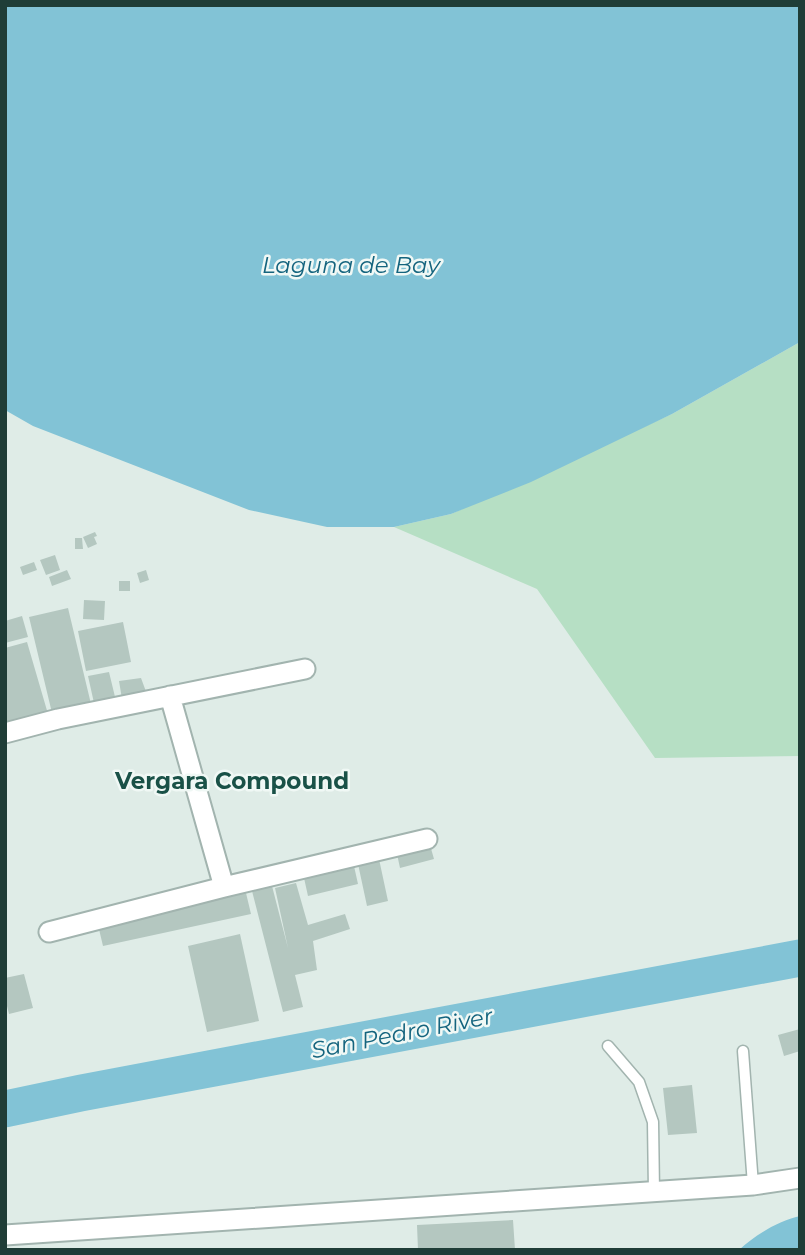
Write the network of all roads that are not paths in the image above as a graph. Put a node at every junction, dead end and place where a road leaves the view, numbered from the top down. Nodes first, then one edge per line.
1 (305, 668) dead end
2 (170, 696) junction
3 (5, 733) edge
4 (427, 839) dead end
5 (224, 887) junction
6 (49, 932) dead end
7 (608, 1046) dead end
8 (743, 1051) dead end
9 (800, 1178) edge
10 (753, 1185) junction
11 (654, 1192) junction
12 (5, 1235) edge

1 - 2 street
2 - 3 street
2 - 5 street
4 - 5 street
5 - 6 street
7 - 11 lane
8 - 10 lane
9 - 10 street
10 - 11 street
11 - 12 street

